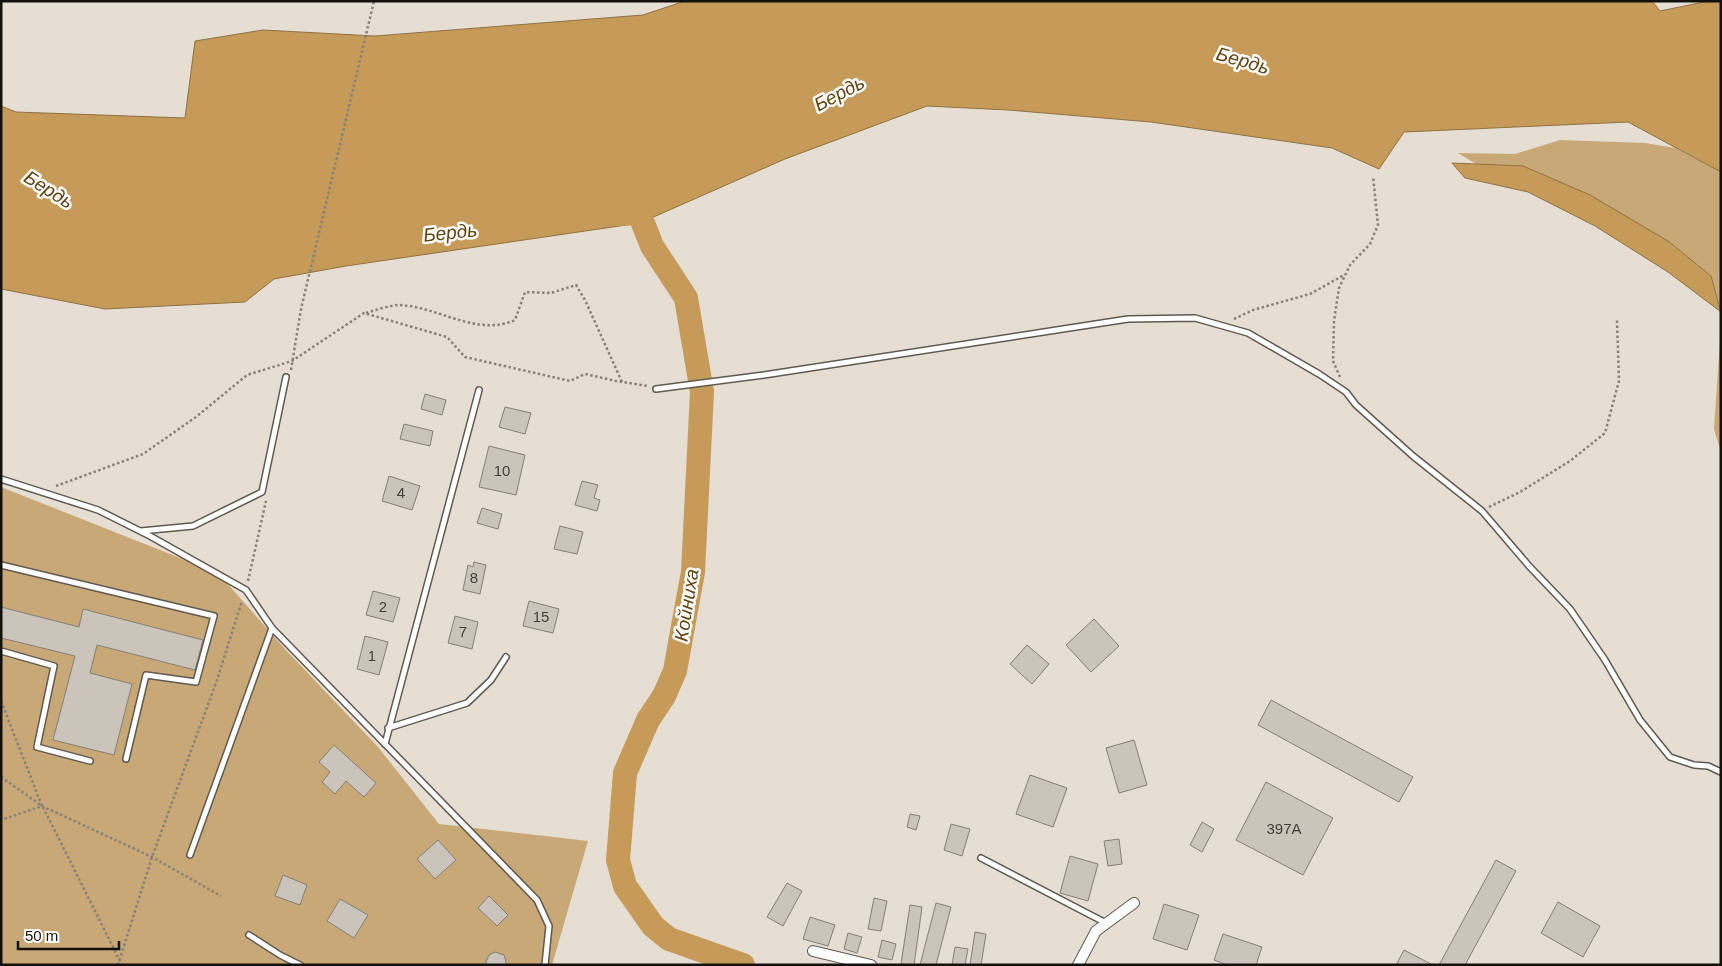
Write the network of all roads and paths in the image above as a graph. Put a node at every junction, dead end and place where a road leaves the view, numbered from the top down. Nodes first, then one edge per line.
1 (374, 2) edge
2 (1373, 176) dead end
3 (1346, 274) junction
4 (364, 313) junction
5 (1617, 320) dead end
6 (1220, 325) junction
7 (292, 361) junction
8 (291, 370) dead end
9 (286, 377) dead end
10 (622, 382) junction
11 (479, 390) dead end
12 (656, 390) joint
13 (1346, 392) junction
14 (1, 479) edge
15 (42, 491) junction
16 (267, 496) dead end
17 (1482, 511) junction
18 (141, 531) junction
19 (1, 565) edge
20 (246, 590) junction
21 (272, 628) junction
22 (1, 652) edge
23 (506, 657) dead end
24 (1, 701) edge
25 (388, 728) junction
26 (384, 744) junction
27 (126, 759) dead end
28 (90, 761) dead end
29 (1721, 772) edge
30 (1, 777) edge
31 (42, 806) junction
32 (1, 820) edge
33 (190, 855) dead end
34 (152, 857) junction
35 (981, 858) dead end
36 (221, 896) dead end
37 (1134, 903) dead end
38 (1107, 923) junction
39 (249, 935) dead end
40 (813, 951) dead end
41 (120, 960) junction
42 (120, 965) edge
43 (300, 965) edge
44 (546, 965) edge
45 (871, 965) edge
46 (1078, 965) edge

1 - 7 path
2 - 3 path
3 - 6 path
3 - 13 path
4 - 7 path
4 - 10 path
4 - 10 path
5 - 17 path
6 - 12 lane
6 - 13 lane
7 - 8 path
7 - 15 path
9 - 18 lane
10 - 12 path
11 - 25 lane
13 - 17 lane
14 - 15 lane
15 - 18 lane
16 - 20 path
17 - 29 lane
18 - 20 lane
19 - 27 lane
20 - 21 lane
20 - 34 path
21 - 26 lane
21 - 33 lane
22 - 28 lane
23 - 25 lane
24 - 31 path
25 - 26 lane
26 - 44 lane
30 - 31 path
31 - 32 path
31 - 34 path
31 - 41 path
34 - 36 path
34 - 41 path
35 - 38 lane
37 - 38 street
38 - 46 street
39 - 43 lane
40 - 45 street
41 - 42 path

